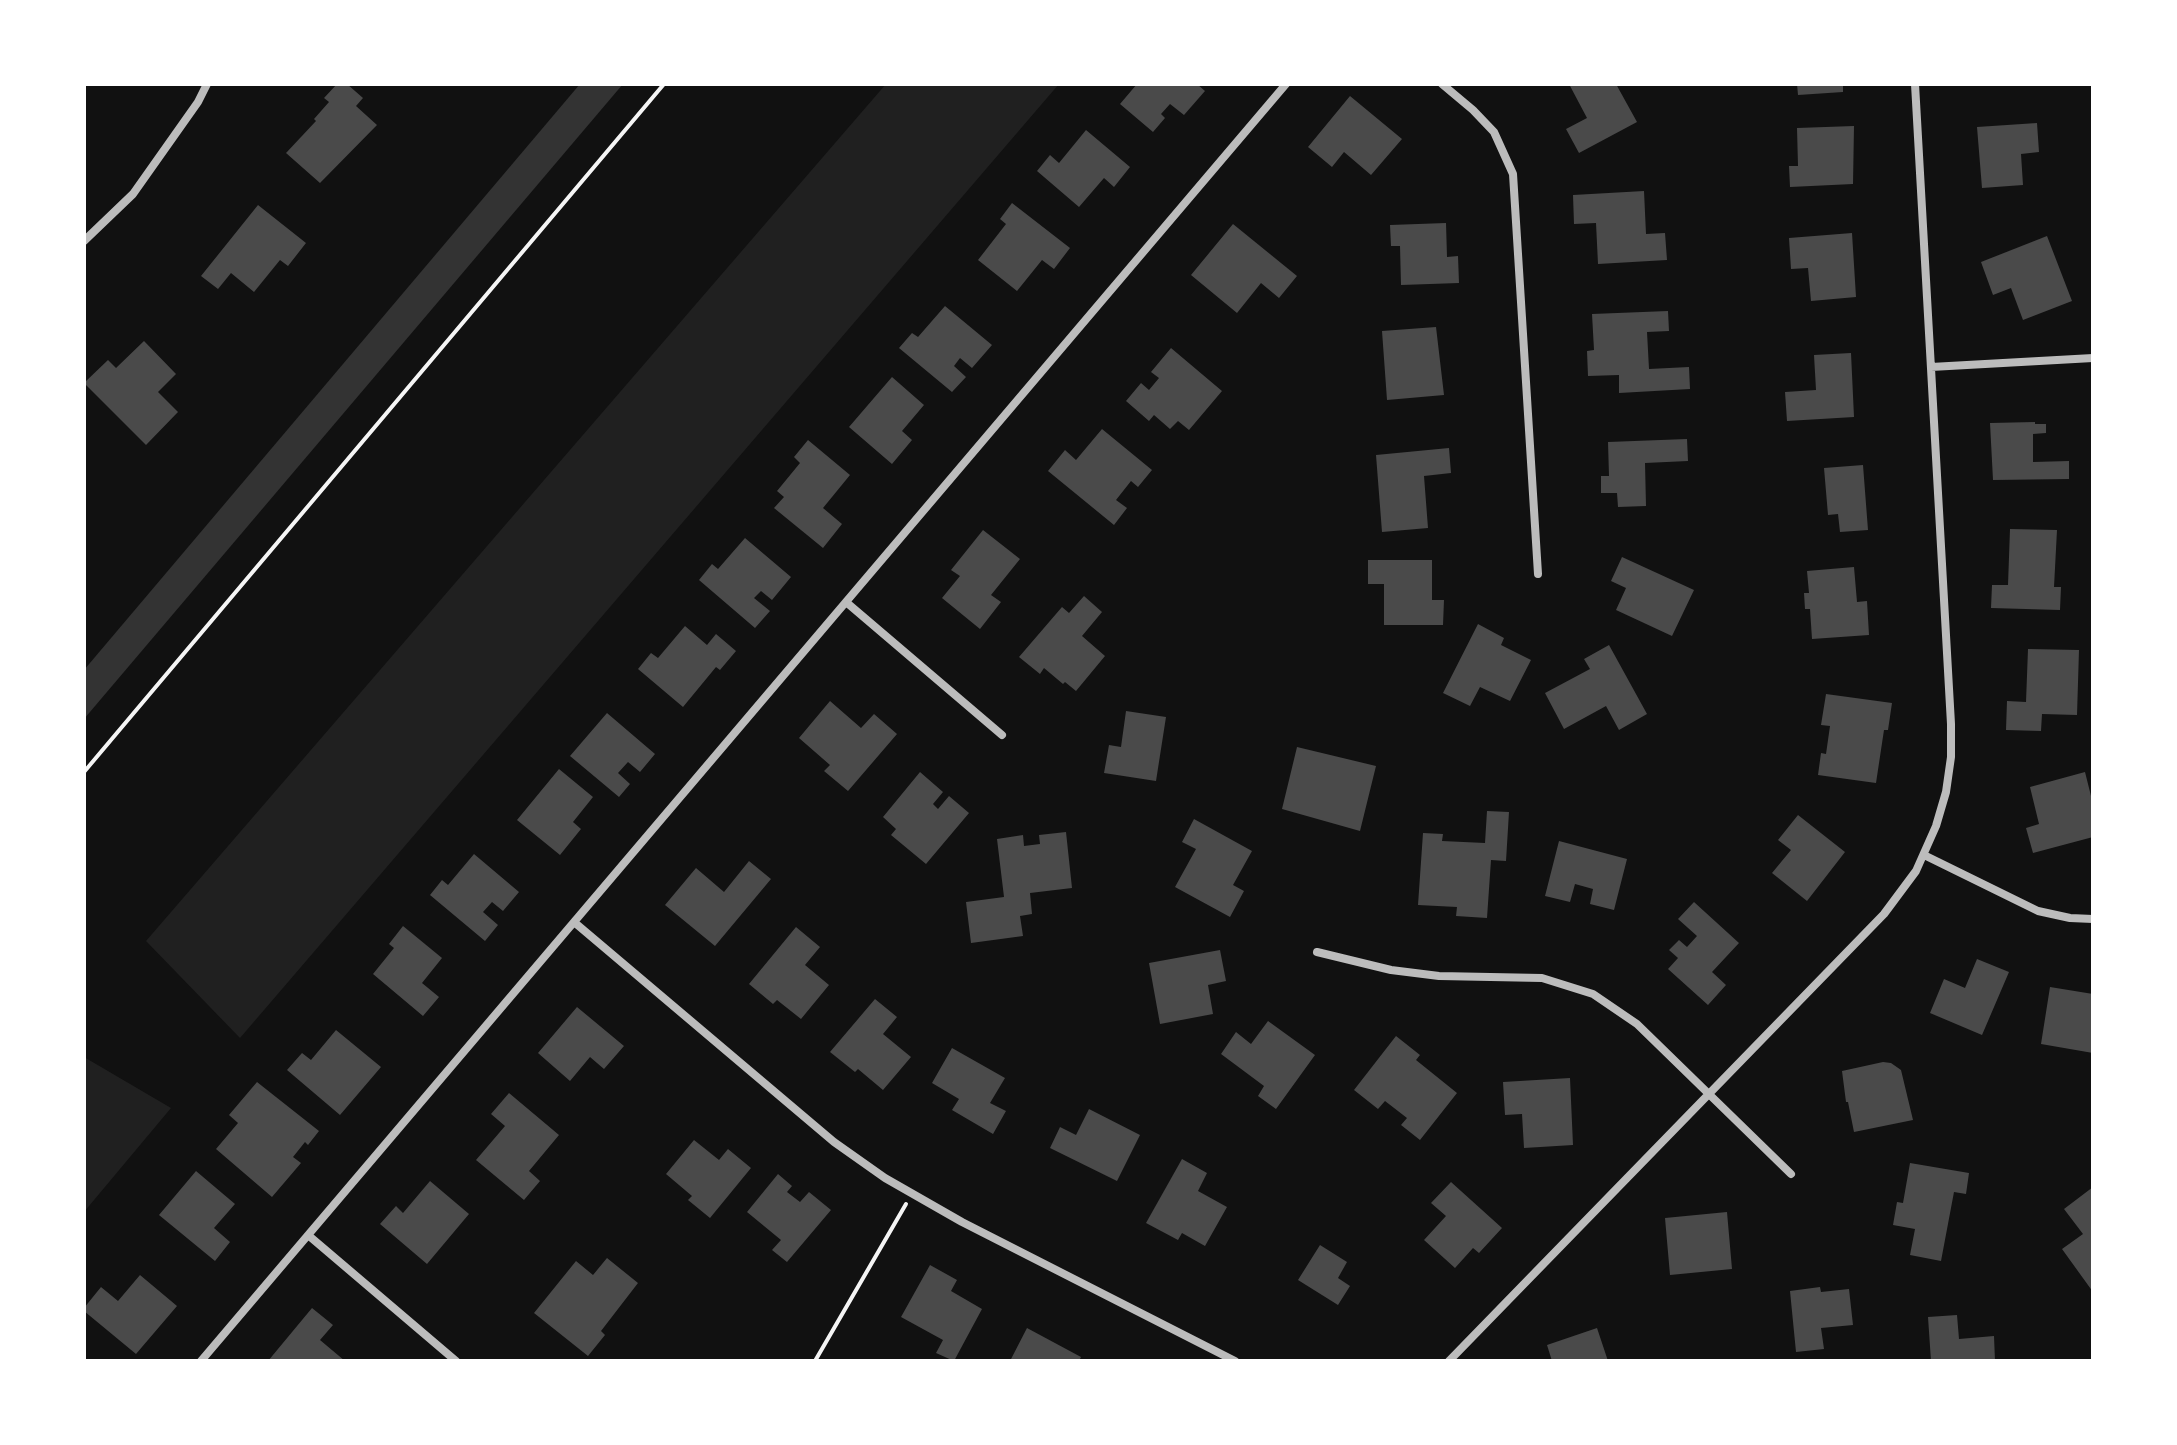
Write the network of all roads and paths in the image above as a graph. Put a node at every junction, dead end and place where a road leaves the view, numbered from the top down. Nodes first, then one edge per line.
1 (207, 84) edge
2 (664, 84) edge
3 (1286, 84) edge
4 (1442, 84) edge
5 (1915, 84) edge
6 (84, 241) edge
7 (2093, 358) edge
8 (1931, 367) junction
9 (1538, 574) dead end
10 (846, 602) junction
11 (1002, 735) dead end
12 (84, 772) edge
13 (1924, 855) junction
14 (2093, 919) edge
15 (574, 922) junction
16 (1317, 952) dead end
17 (1709, 1094) junction
18 (1791, 1174) dead end
19 (911, 1195) junction
20 (308, 1235) junction
21 (201, 1361) edge
22 (456, 1361) edge
23 (815, 1361) edge
24 (1235, 1361) edge
25 (1449, 1361) edge

1 - 6 street
2 - 12 path
3 - 10 street
4 - 9 street
5 - 8 street
7 - 8 street
8 - 13 street
10 - 11 street
10 - 15 street
13 - 14 street
13 - 17 street
15 - 19 street
15 - 20 street
16 - 17 street
17 - 18 street
17 - 25 street
19 - 23 path
19 - 24 street
20 - 21 street
20 - 22 street

